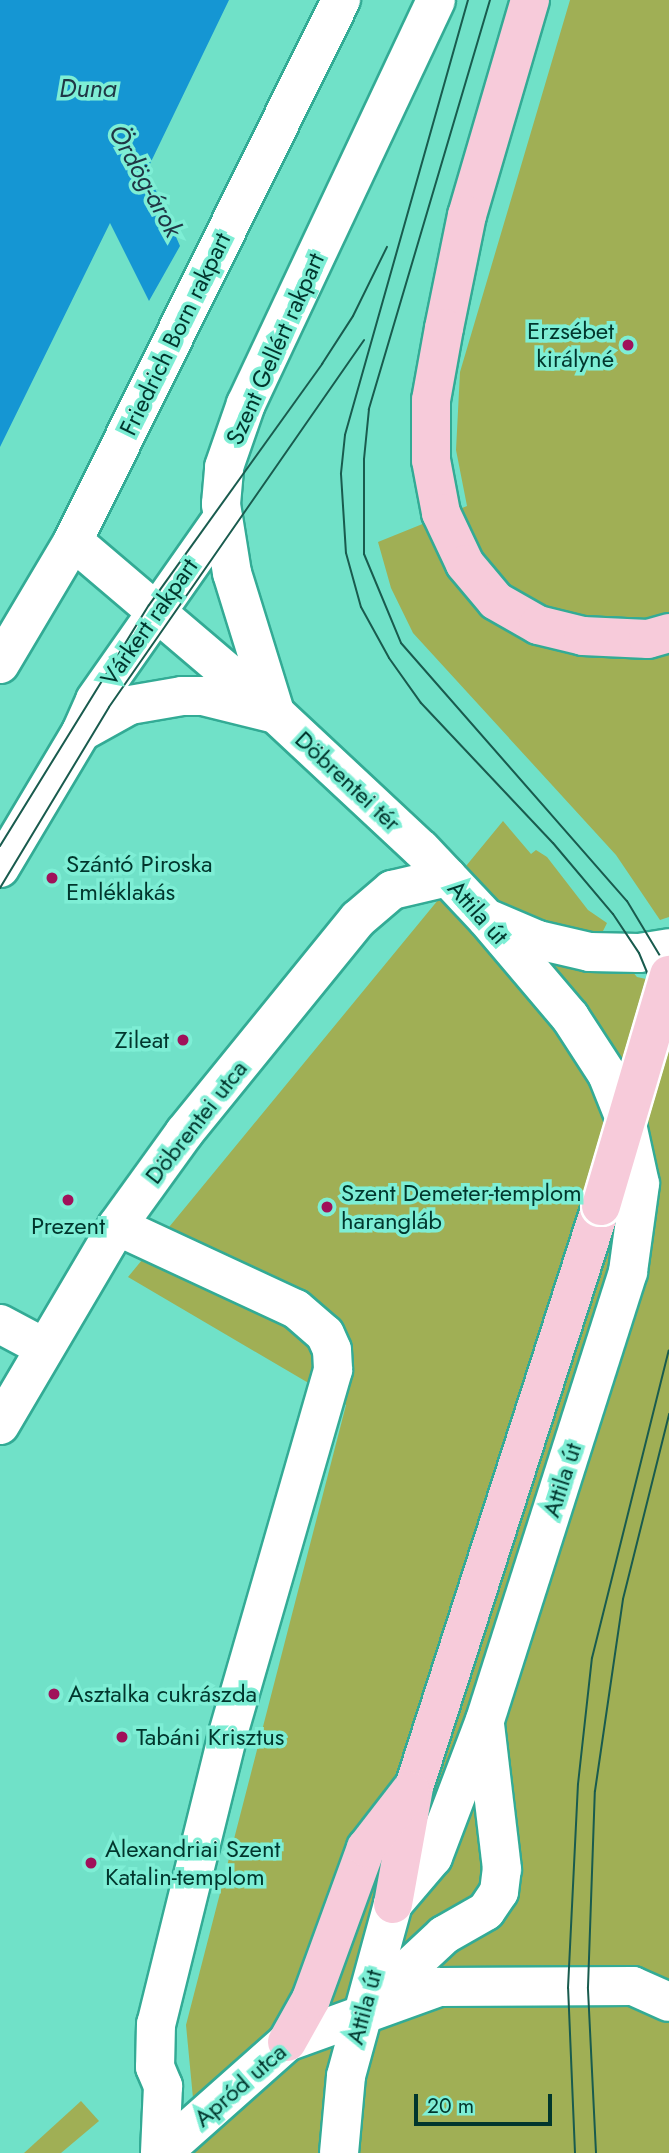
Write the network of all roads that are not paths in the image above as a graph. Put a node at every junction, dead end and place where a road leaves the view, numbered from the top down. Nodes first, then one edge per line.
1 (341, 0) edge
2 (436, 0) edge
3 (530, 0) edge
4 (223, 517) junction
5 (73, 541) junction
6 (155, 611) junction
7 (669, 633) edge
8 (0, 664) edge
9 (276, 714) junction
10 (81, 732) junction
11 (421, 849) joint
12 (0, 868) edge
13 (447, 877) junction
14 (486, 918) junction
15 (669, 948) edge
16 (669, 975) edge
17 (117, 1226) junction
18 (0, 1324) edge
19 (43, 1347) junction
20 (0, 1425) edge
21 (485, 1720) junction
22 (414, 1787) junction
23 (393, 1904) junction
24 (669, 2002) edge
25 (362, 2011) junction
26 (288, 2042) junction
27 (161, 2153) edge
28 (339, 2153) edge

1 - 5 main road, Friedrich Born rakpart
2 - 4 main road, Szent Gellért rakpart
3 - 7 main road
4 - 6 main road, Várkert rakpart
4 - 9 main road, Szent Gellért rakpart
5 - 6 main road, Döbrentei tér
5 - 8 main road, Friedrich Born rakpart
6 - 9 main road, Döbrentei tér
6 - 10 main road, Várkert rakpart
9 - 10 main road, Várkert rakpart
9 - 11 main road, Döbrentei tér
10 - 12 main road, Várkert rakpart
11 - 13 main road, Attila út
13 - 14 main road, Attila út
13 - 17 main road, Döbrentei utca
14 - 15 main road
14 - 21 main road, Attila út
16 - 22 main road, bridge
17 - 19 main road, Döbrentei utca
17 - 27 main road
18 - 19 main road
19 - 20 main road, Döbrentei utca
21 - 23 main road, Attila út
21 - 25 main road
22 - 23 main road
22 - 26 main road
23 - 25 main road, Attila út
24 - 25 main road, Apród utca
25 - 26 main road, Apród utca
25 - 28 main road, Attila út
26 - 27 main road, Apród utca

